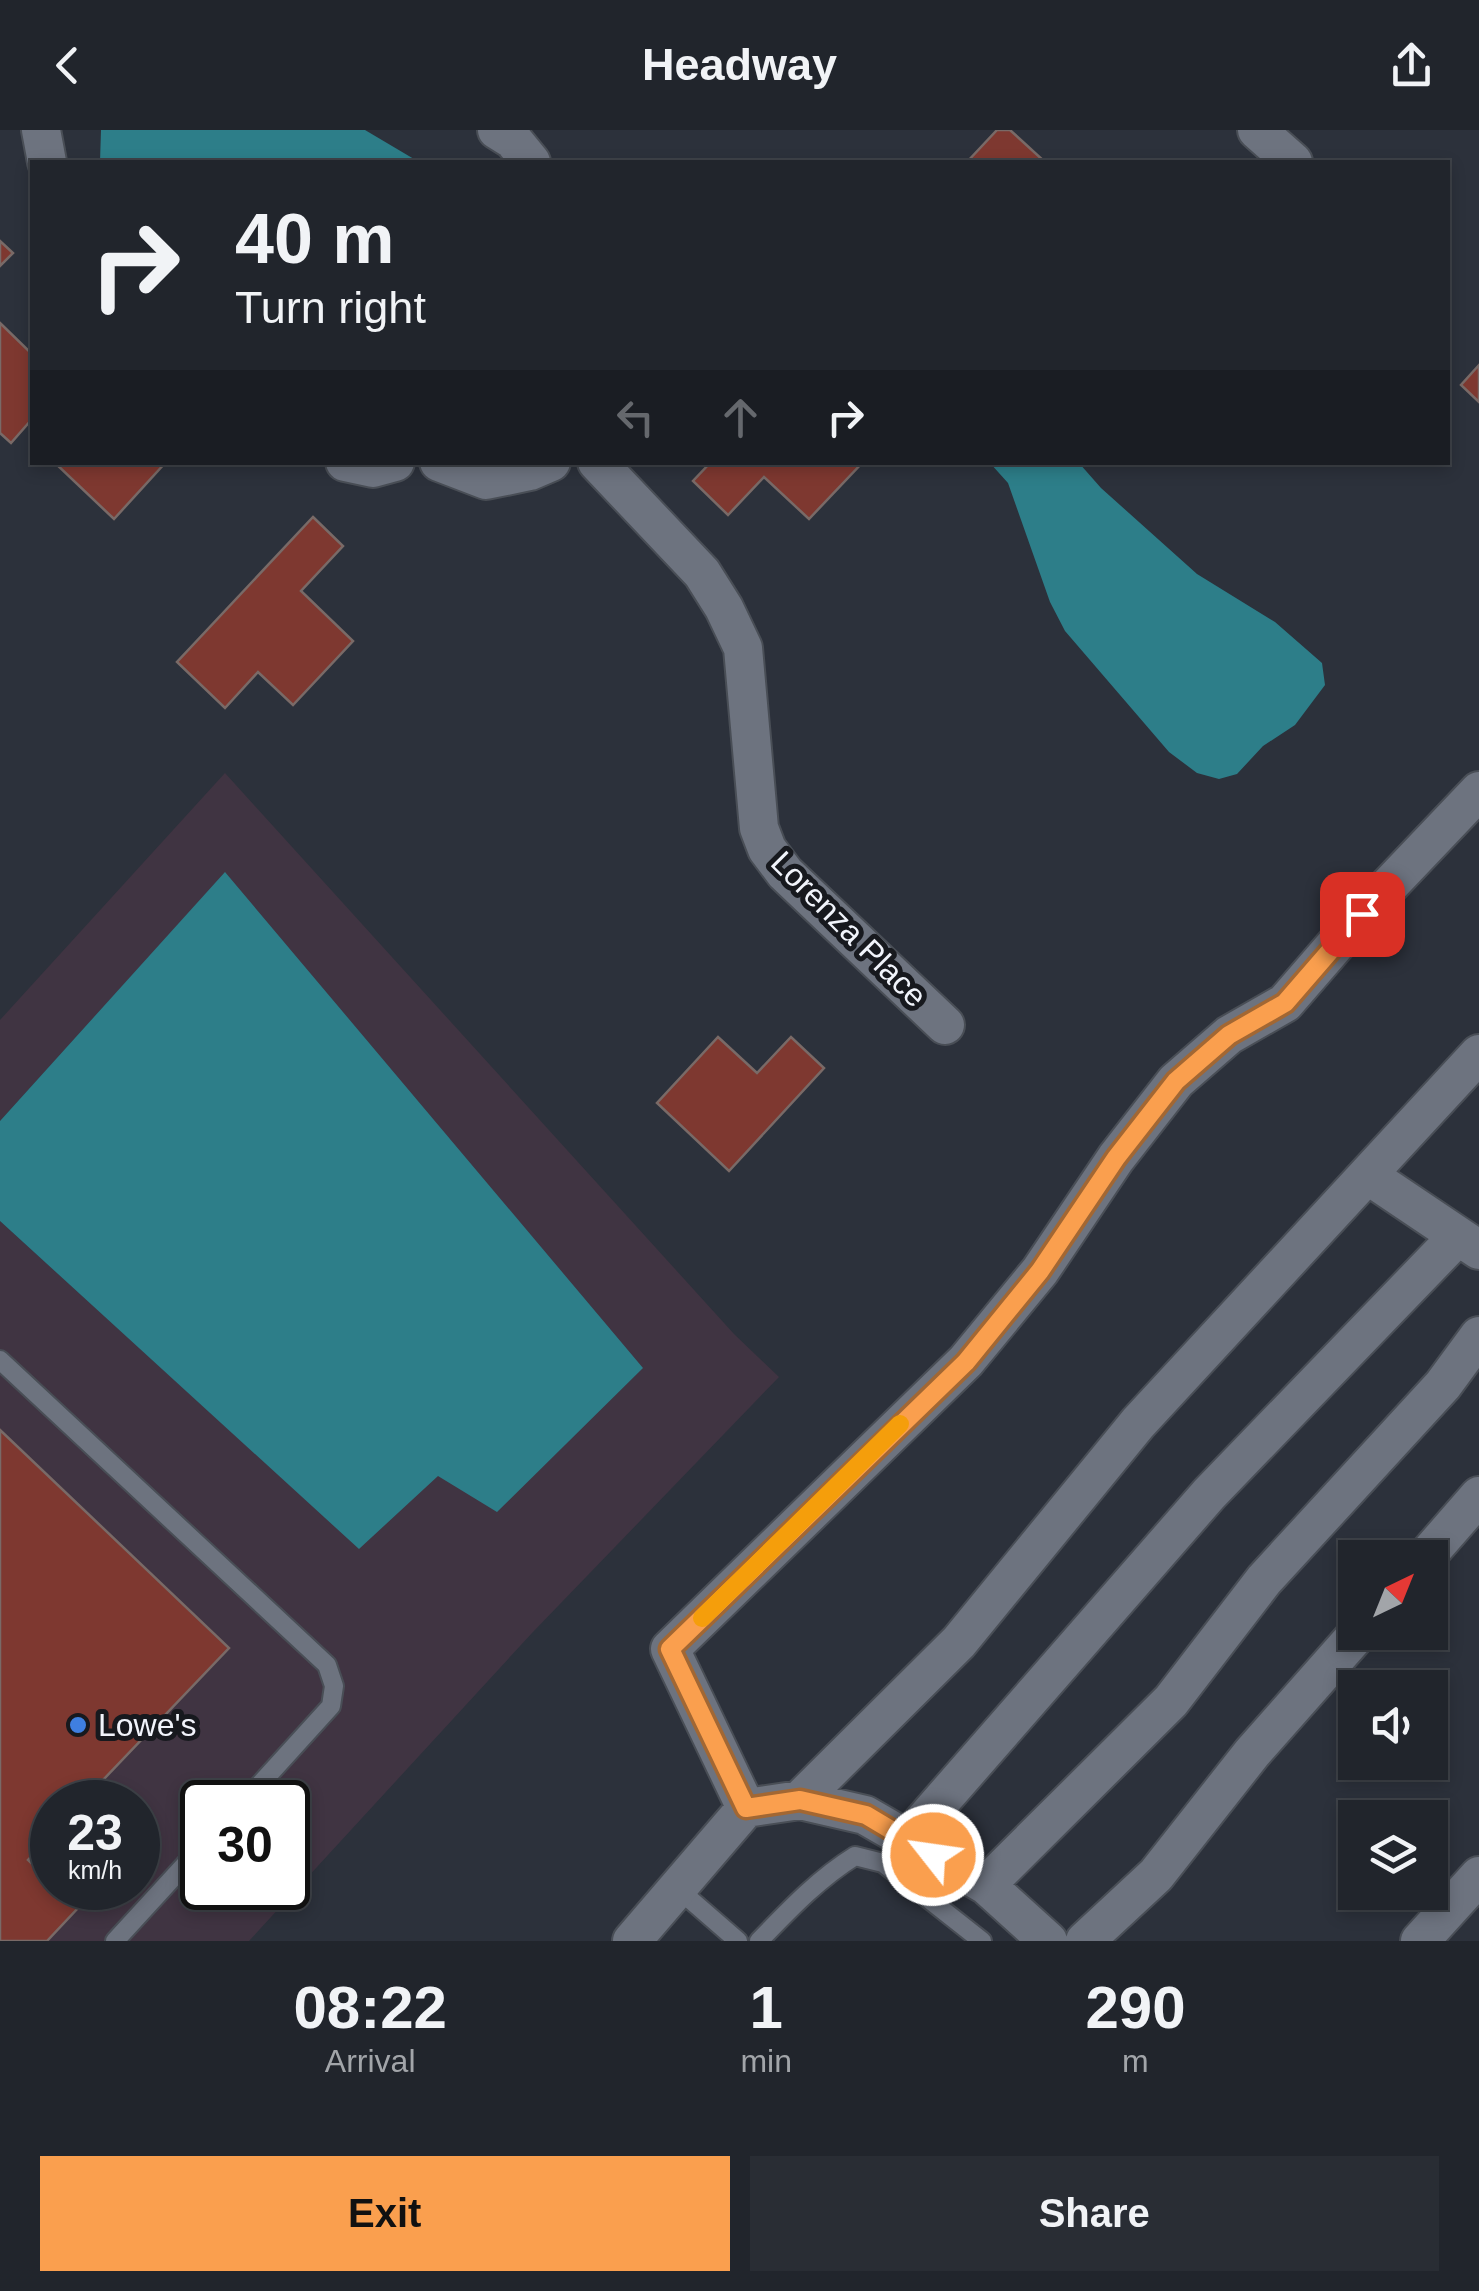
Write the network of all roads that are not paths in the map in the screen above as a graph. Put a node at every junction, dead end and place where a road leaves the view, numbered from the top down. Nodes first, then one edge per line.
1 (41, 130) edge
2 (497, 130) edge
3 (1257, 130) edge
4 (47, 160) edge
5 (529, 160) edge
6 (1291, 160) edge
7 (359, 465) edge
8 (384, 465) edge
9 (447, 465) edge
10 (543, 465) edge
11 (599, 465) edge
12 (1479, 791) edge
13 (945, 1026) dead end
14 (1479, 1054) edge
15 (1369, 1176) junction
16 (1469, 1243) edge
17 (1479, 1336) edge
18 (0, 1360) edge
19 (1479, 1496) edge
20 (1441, 1540) edge
21 (1342, 1650) edge
22 (264, 1780) edge
23 (800, 1800) junction
24 (746, 1808) junction
25 (895, 1852) junction
26 (180, 1870) edge
27 (1479, 1876) edge
28 (986, 1884) junction
29 (677, 1888) junction
30 (115, 1941) edge
31 (632, 1941) edge
32 (738, 1941) edge
33 (759, 1941) edge
34 (982, 1941) edge
35 (1048, 1941) edge
36 (1084, 1941) edge
37 (1420, 1941) edge

1 - 4 street
2 - 5 street
3 - 6 street
7 - 8 street
9 - 10 street
11 - 13 street, Lorenza Place
12 - 24 street
14 - 15 street
15 - 16 street
15 - 23 street
16 - 25 street
17 - 28 street
18 - 22 lane
19 - 20 street
21 - 36 street
23 - 24 street
23 - 25 street
24 - 29 street
25 - 28 street
25 - 33 lane
25 - 34 lane
26 - 30 lane
27 - 37 street
28 - 35 street
29 - 31 street
29 - 32 lane

